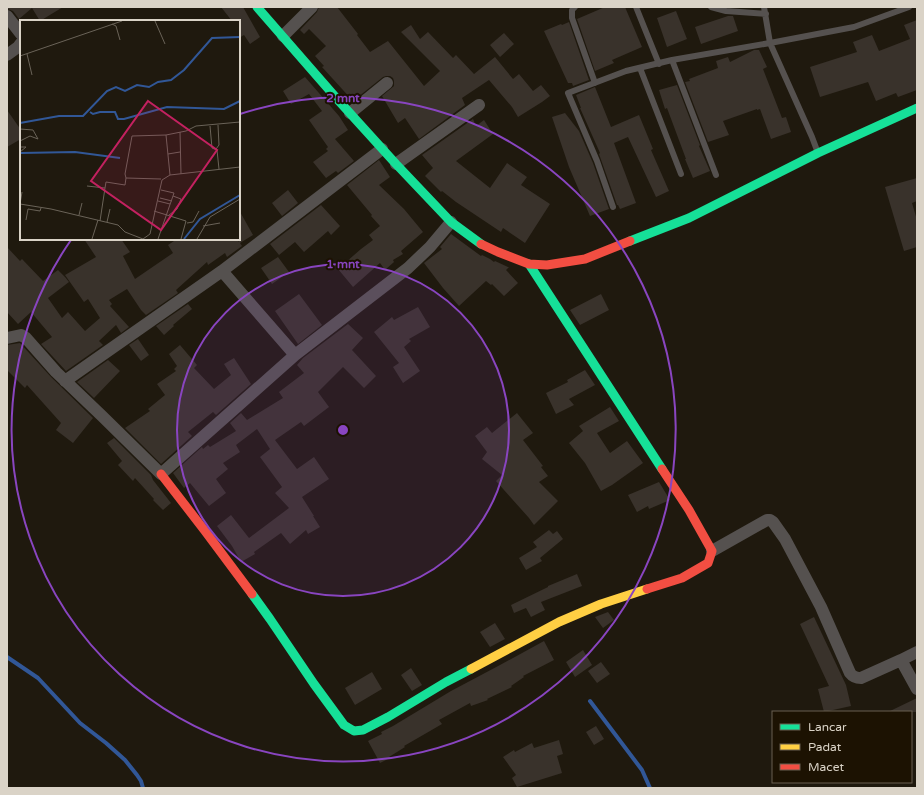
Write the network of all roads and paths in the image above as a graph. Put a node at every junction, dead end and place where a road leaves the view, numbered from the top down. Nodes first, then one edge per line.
1 (257, 7) edge
2 (312, 7) edge
3 (575, 7) edge
4 (636, 7) edge
5 (711, 7) edge
6 (909, 7) edge
7 (766, 9) edge
8 (7, 16) edge
9 (20, 33) edge
10 (283, 36) junction
11 (770, 43) junction
12 (20, 44) edge
13 (7, 55) edge
14 (672, 60) junction
15 (659, 64) junction
16 (640, 68) junction
17 (387, 83) dead end
18 (595, 83) junction
19 (479, 105) dead end
20 (917, 108) edge
21 (350, 113) junction
22 (382, 149) junction
23 (818, 153) junction
24 (396, 164) junction
25 (681, 174) dead end
26 (716, 175) dead end
27 (613, 207) dead end
28 (452, 222) junction
29 (530, 264) junction
30 (222, 272) junction
31 (7, 338) edge
32 (295, 355) junction
33 (65, 381) junction
34 (161, 474) junction
35 (712, 551) junction
36 (917, 652) edge
37 (901, 660) junction
38 (917, 689) edge

1 - 10 street
2 - 10 street
3 - 18 lane
4 - 15 lane
5 - 7 lane
6 - 11 lane
7 - 11 lane
8 - 9 street
10 - 21 street
11 - 14 lane
11 - 23 lane
12 - 13 street
14 - 15 lane
14 - 26 lane
15 - 16 lane
16 - 18 lane
16 - 25 lane
17 - 21 street
18 - 27 lane
19 - 24 street
20 - 23 street
21 - 22 street
22 - 24 street
22 - 30 street
23 - 29 street
24 - 28 street
28 - 29 street
28 - 32 street
29 - 35 street
30 - 32 street
30 - 33 street
31 - 33 street
32 - 34 street
33 - 34 street
34 - 35 street
35 - 37 street
36 - 37 street
37 - 38 street

